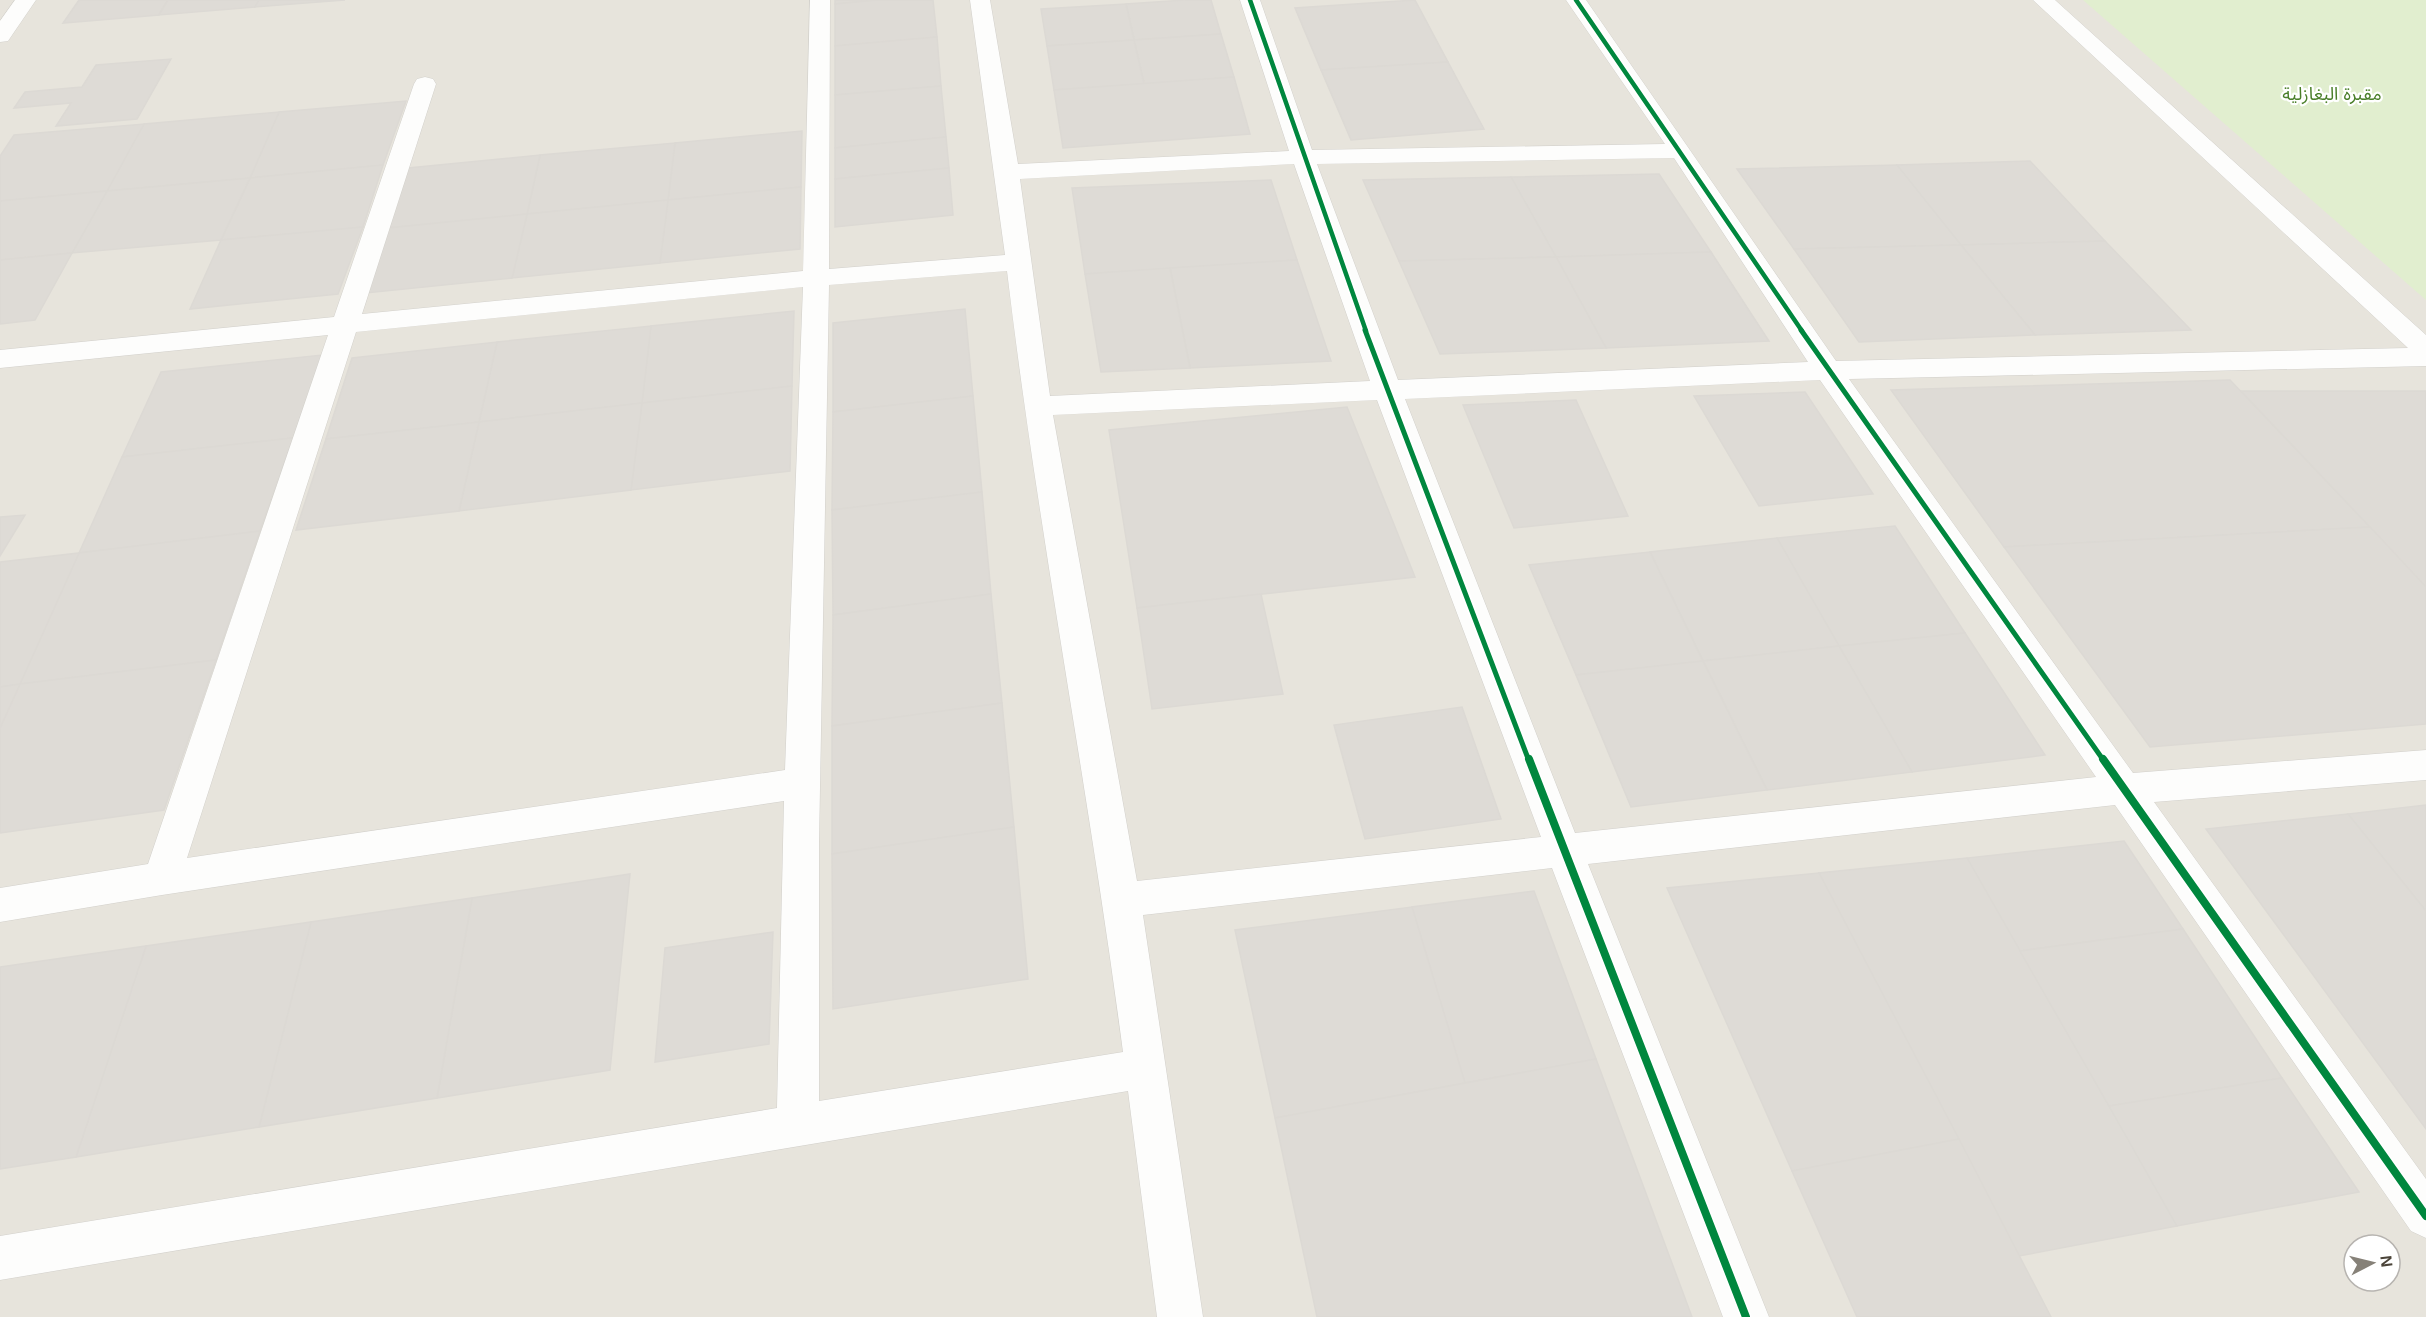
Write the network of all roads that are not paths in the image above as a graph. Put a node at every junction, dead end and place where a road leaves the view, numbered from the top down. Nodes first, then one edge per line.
1 (26, 0) edge
2 (820, 0) edge
3 (980, 0) edge
4 (1250, 0) edge
5 (1576, 0) edge
6 (2043, 0) edge
7 (0, 36) edge
8 (425, 84) dead end
9 (1682, 151) junction
10 (1301, 157) junction
11 (1007, 172) junction
12 (1019, 262) junction
13 (816, 278) junction
14 (345, 325) junction
15 (2426, 350) edge
16 (2426, 357) edge
17 (0, 358) edge
18 (1828, 370) junction
19 (1387, 390) junction
20 (1037, 406) junction
21 (2426, 765) edge
22 (801, 783) junction
23 (2122, 789) junction
24 (1563, 851) junction
25 (162, 878) junction
26 (1122, 900) junction
27 (0, 905) edge
28 (1146, 1068) junction
29 (798, 1124) junction
30 (2426, 1216) edge
31 (0, 1258) edge
32 (1180, 1317) edge
33 (1746, 1317) edge

1 - 7 street
2 - 13 street
3 - 11 street
4 - 10 street
5 - 9 street
6 - 15 street
8 - 14 street
9 - 10 street
9 - 18 street
10 - 11 street
10 - 19 street
11 - 12 street
12 - 13 street
12 - 20 street
13 - 14 street
13 - 22 street
14 - 17 street
14 - 25 street
16 - 18 street
18 - 19 street
18 - 23 street
19 - 20 street
19 - 24 street
20 - 26 street
21 - 23 street
22 - 25 street
22 - 29 street
23 - 24 street
23 - 30 street
24 - 26 street
24 - 33 street
25 - 27 street
26 - 28 street
28 - 29 street
28 - 32 street
29 - 31 street

